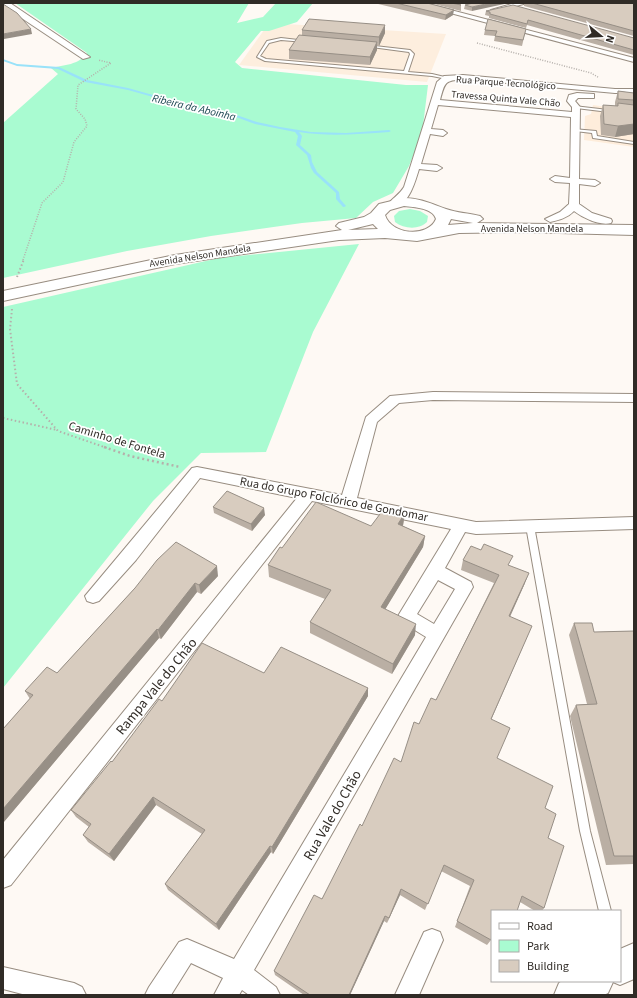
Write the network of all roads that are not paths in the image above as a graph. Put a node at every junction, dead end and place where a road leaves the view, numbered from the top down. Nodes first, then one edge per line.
1 (6, 3) edge
2 (416, 3) edge
3 (498, 6) edge
4 (526, 7) edge
5 (465, 16) junction
6 (311, 42) edge
7 (357, 46) edge
8 (86, 57) road end
9 (634, 60) edge
10 (406, 72) junction
11 (448, 78) junction
12 (634, 91) edge
13 (634, 99) edge
14 (435, 102) junction
15 (576, 111) junction
16 (634, 114) edge
17 (575, 130) junction
18 (426, 131) junction
19 (443, 133) dead end
20 (634, 142) edge
21 (415, 166) junction
22 (437, 168) dead end
23 (555, 179) dead end
24 (574, 181) junction
25 (595, 183) dead end
26 (409, 187) junction
27 (394, 203) junction
28 (425, 204) junction
29 (574, 204) junction
30 (440, 212) junction
31 (377, 216) junction
32 (550, 219) junction
33 (607, 221) junction
34 (634, 222) edge
35 (634, 230) edge
36 (431, 233) junction
37 (400, 234) junction
38 (3, 286) edge
39 (7, 302) edge
40 (634, 398) edge
41 (309, 494) junction
42 (348, 502) junction
43 (634, 523) edge
44 (461, 525) junction
45 (530, 526) junction
46 (435, 570) junction
47 (93, 596) dead end
48 (437, 635) junction
49 (3, 877) edge
50 (605, 910) edge
51 (432, 940) dead end
52 (239, 973) junction
53 (3, 978) edge
54 (593, 982) edge
55 (74, 995) edge
56 (157, 995) edge
57 (226, 995) edge
58 (268, 995) edge
59 (407, 995) edge
60 (571, 995) edge

1 - 8 street
2 - 5 street
3 - 4 street
3 - 5 street
5 - 9 street
6 - 10 lane
7 - 10 lane
10 - 11 lane
11 - 12 street, Rua Parque Tecnológico
11 - 14 street, Rua Parque Tecnológico
13 - 15 street
14 - 15 street, Travessa Quinta Vale Chão
14 - 18 street, Rua Parque Tecnológico
15 - 16 lane
15 - 17 street
17 - 20 lane
17 - 24 street
18 - 19 street
18 - 21 street, Rua Parque Tecnológico
21 - 22 street
21 - 26 street, Rua Parque Tecnológico
23 - 24 street
24 - 25 street
24 - 29 street
26 - 27 street, Rua Parque Tecnológico
26 - 28 street
27 - 28 main road
27 - 31 main road, Avenida Nelson Mandela
28 - 30 main road, Avenida Nelson Mandela
29 - 32 street
29 - 33 street
30 - 32 main road, Avenida Nelson Mandela
30 - 36 main road
31 - 37 main road
31 - 38 main road, Avenida Nelson Mandela
32 - 33 main road, Avenida Nelson Mandela
33 - 34 main road, Avenida Nelson Mandela
35 - 36 main road, Avenida Nelson Mandela
36 - 37 main road, Avenida Nelson Mandela
37 - 39 main road, Avenida Nelson Mandela
40 - 42 street
41 - 42 street, Rua do Grupo Folclórico de Gondomar
41 - 47 street, Rua do Grupo Folclórico de Gondomar
41 - 49 street, Rampa Vale do Chão
42 - 44 street, Rua do Grupo Folclórico de Gondomar
43 - 45 street, Rua do Grupo Folclórico de Gondomar
44 - 45 street, Rua do Grupo Folclórico de Gondomar
44 - 46 street
45 - 50 lane
46 - 48 street, Rua Vale do Chão
46 - 48 street
48 - 52 street, Rua Vale do Chão
51 - 59 street
52 - 56 street
52 - 57 street, Rua Vale do Chão
52 - 58 street
53 - 55 street
54 - 60 main road

